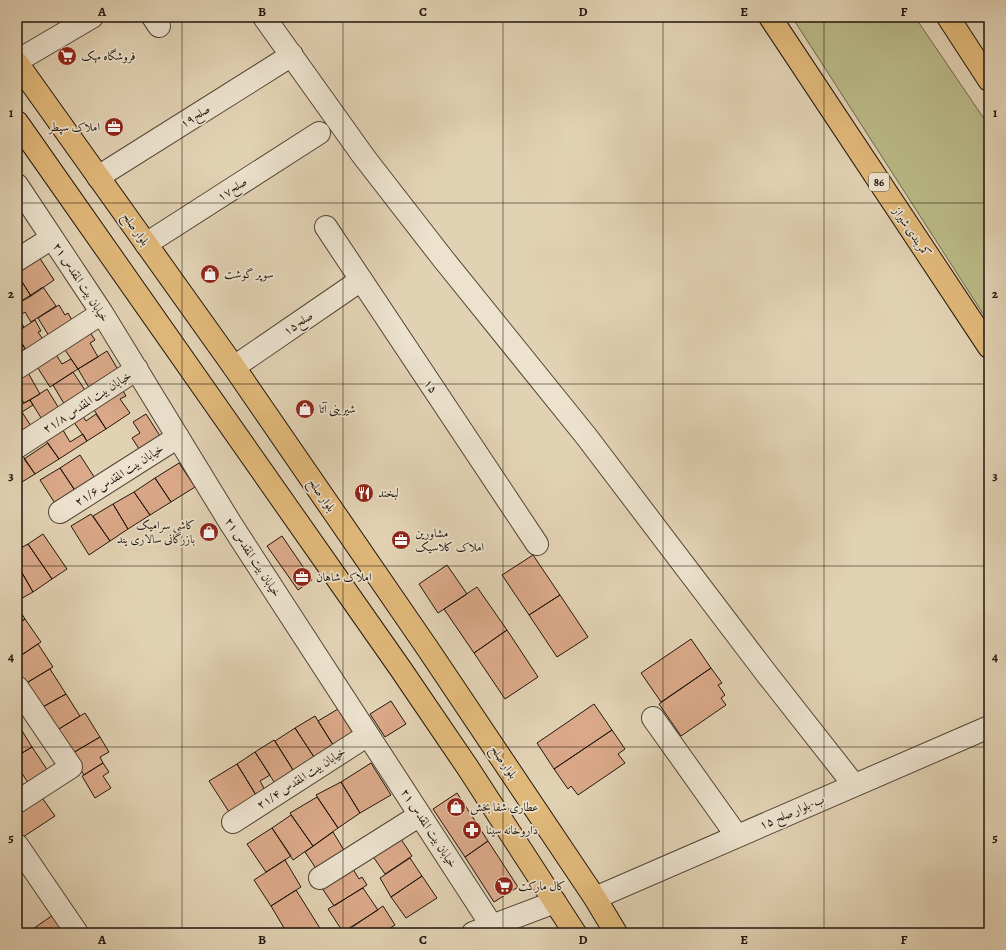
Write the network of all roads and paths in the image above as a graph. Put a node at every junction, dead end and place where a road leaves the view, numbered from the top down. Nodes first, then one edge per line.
1 (92, 17) edge
2 (264, 17) edge
3 (770, 17) edge
4 (948, 17) edge
5 (292, 55) junction
6 (17, 62) edge
7 (989, 80) edge
8 (17, 122) edge
9 (319, 133) dead end
10 (98, 177) junction
11 (17, 185) edge
12 (326, 227) dead end
13 (52, 238) junction
14 (146, 244) junction
15 (17, 260) edge
16 (361, 280) junction
17 (102, 313) junction
18 (989, 347) edge
19 (234, 367) junction
20 (17, 368) edge
21 (137, 369) junction
22 (178, 437) junction
23 (17, 447) edge
24 (60, 512) dead end
25 (537, 544) dead end
26 (428, 649) junction
27 (400, 668) junction
28 (17, 687) edge
29 (653, 718) dead end
30 (989, 726) edge
31 (368, 735) junction
32 (854, 785) junction
33 (17, 802) edge
34 (420, 815) junction
35 (233, 822) dead end
36 (737, 836) junction
37 (17, 845) edge
38 (320, 878) dead end
39 (595, 898) junction
40 (555, 902) junction
41 (483, 930) edge
42 (77, 933) edge
43 (575, 933) edge
44 (616, 933) edge

1 - 6 street
2 - 5 street
3 - 18 main road, کمربندی شیراز / 86
4 - 7 main road
5 - 10 street, صلح۱۹
5 - 32 street
6 - 10 main road, بلوار صلح
8 - 27 main road
9 - 14 street, صلح۱۷
10 - 14 main road, بلوار صلح
11 - 13 street, خیابان بیت المقدس ۲۱
12 - 16 street, ۱۵
13 - 15 street
13 - 17 street, خیابان بیت المقدس ۲۱
14 - 19 main road, بلوار صلح
16 - 19 street, صلح۱۵
16 - 25 street, ۱۵
17 - 20 street
17 - 21 street, خیابان بیت المقدس ۲۱
19 - 26 main road, بلوار صلح
21 - 22 street, خیابان بیت المقدس ۲۱
21 - 23 street, خیابان بیت المقدس ۲۱/۸
22 - 24 street, خیابان بیت المقدس ۲۱/۶
22 - 31 street, خیابان بیت المقدس ۲۱
26 - 27 main road
26 - 39 main road, بلوار صلح
27 - 40 main road
28 - 33 street
29 - 36 street
30 - 32 street, ۱۵ ب-بلوار صلح
31 - 34 street, خیابان بیت المقدس ۲۱
31 - 35 street, خیابان بیت المقدس ۲۱/۴
32 - 36 street, ۱۵ ب-بلوار صلح
34 - 38 street
34 - 41 street, خیابان بیت المقدس ۲۱
36 - 39 street, ۱۵ ب-بلوار صلح
37 - 42 street
39 - 44 main road, بلوار صلح
40 - 41 street
40 - 43 main road

